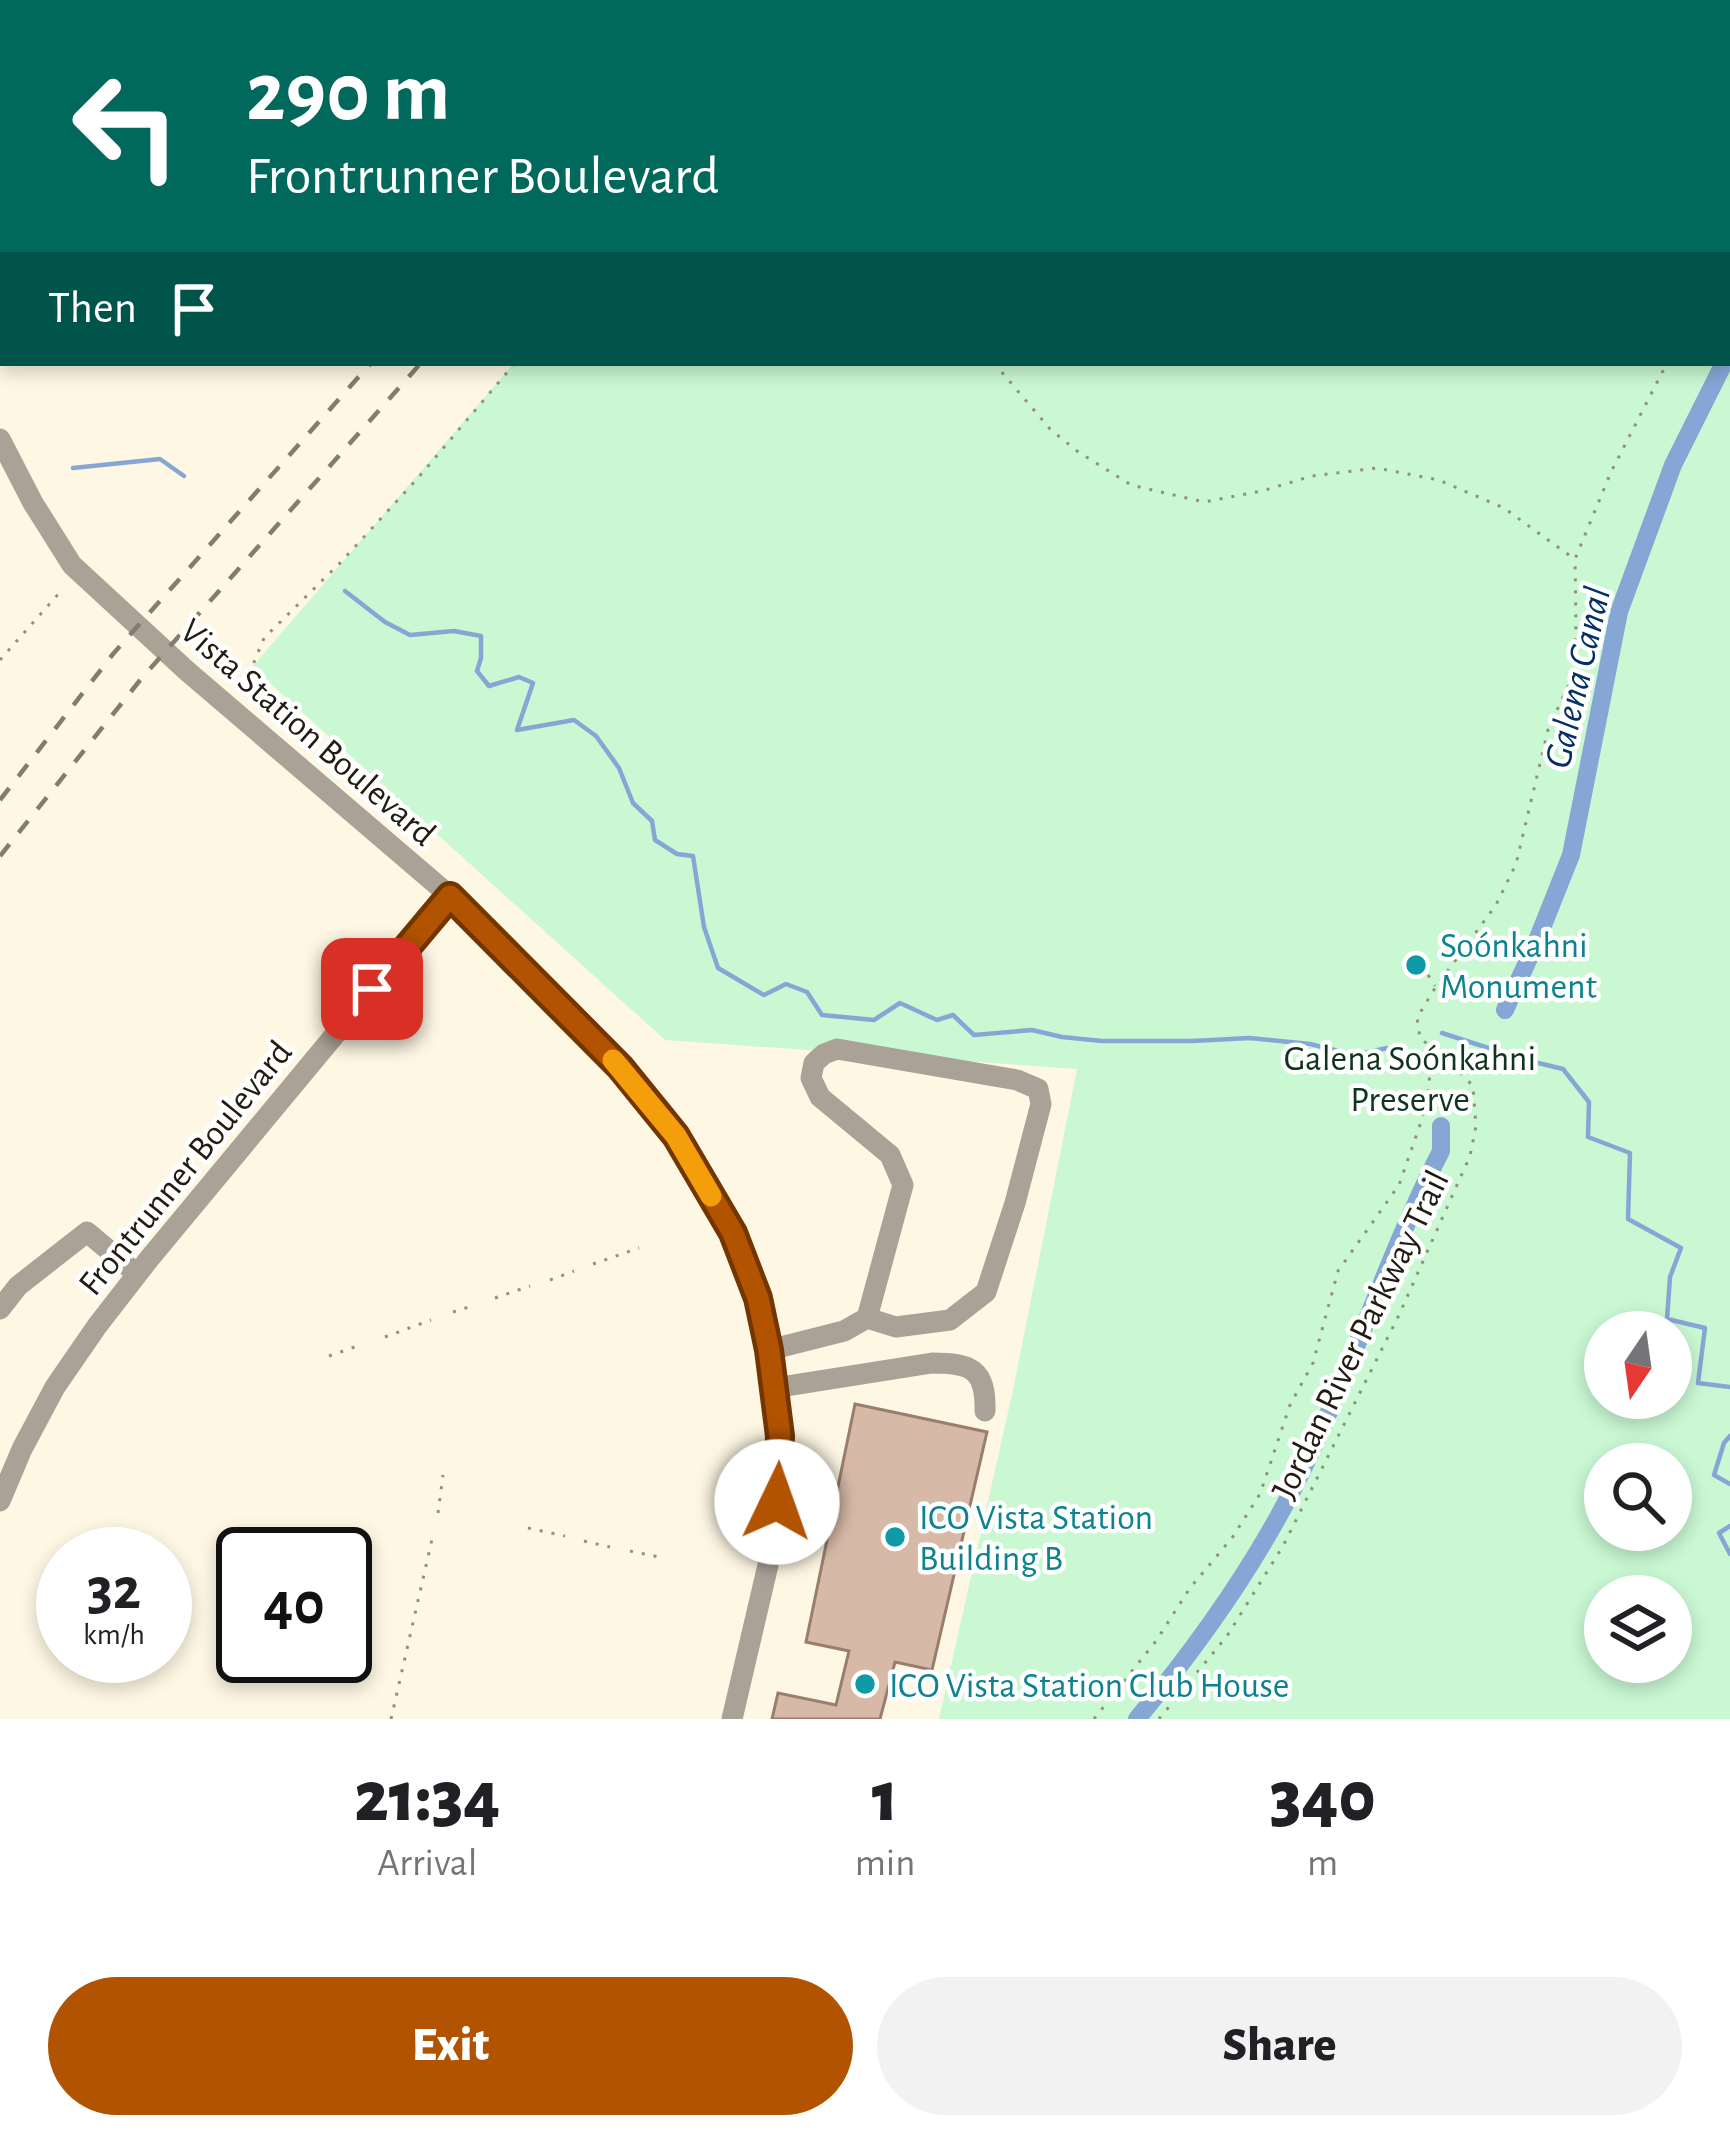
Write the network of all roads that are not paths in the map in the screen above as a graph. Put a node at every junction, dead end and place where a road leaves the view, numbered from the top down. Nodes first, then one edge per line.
1 (0, 439) edge
2 (7, 472) edge
3 (450, 896) junction
4 (137, 1274) junction
5 (0, 1309) edge
6 (867, 1318) junction
7 (769, 1350) junction
8 (774, 1388) junction
9 (985, 1411) dead end
10 (1, 1494) edge
11 (732, 1719) edge

1 - 2 street, Vista Station Boulevard
2 - 3 street, Vista Station Boulevard
3 - 4 street, Frontrunner Boulevard
3 - 7 street, Vista Station Boulevard
4 - 5 street
4 - 10 street, Frontrunner Boulevard
6 - 6 street
6 - 7 street
7 - 8 street, Vista Station Boulevard
8 - 9 street
8 - 11 street, Vista Station Boulevard

